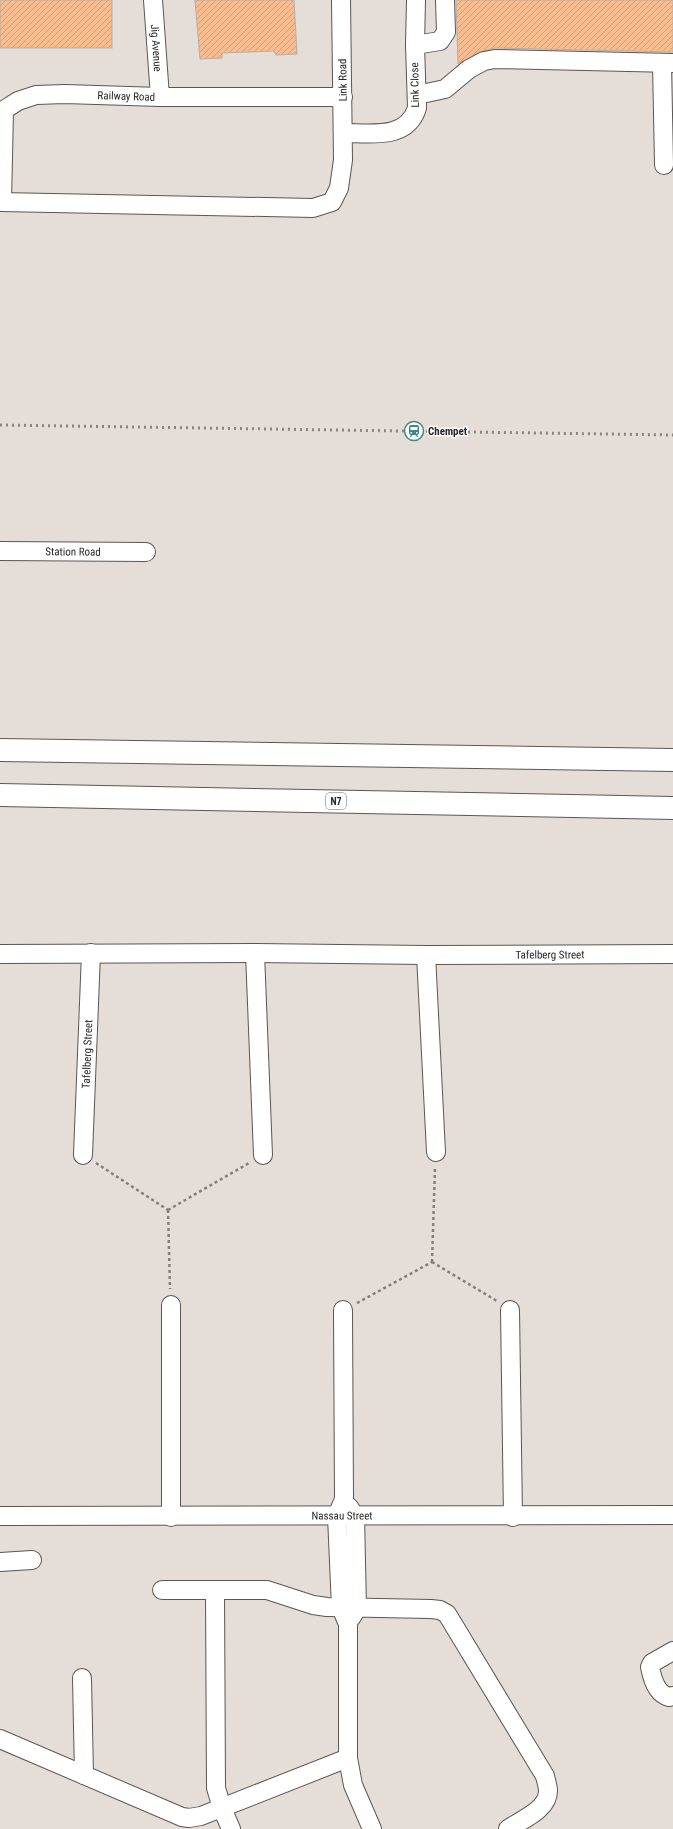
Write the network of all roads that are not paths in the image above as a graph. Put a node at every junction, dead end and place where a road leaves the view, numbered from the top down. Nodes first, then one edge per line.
1 (153, 0) edge
2 (341, 0) edge
3 (416, 7) edge
4 (446, 7) edge
5 (415, 45) junction
6 (668, 63) edge
7 (417, 95) junction
8 (160, 97) junction
9 (343, 97) junction
10 (344, 133) junction
11 (343, 160) joint
12 (664, 165) dead end
13 (1, 202) edge
14 (0, 551) edge
15 (146, 552) dead end
16 (0, 750) edge
17 (673, 760) edge
18 (0, 795) edge
19 (673, 808) edge
20 (91, 952) junction
21 (255, 953) junction
22 (0, 954) edge
23 (673, 954) edge
24 (426, 955) junction
25 (436, 1152) road end
26 (83, 1155) road end
27 (263, 1155) road end
28 (171, 1305) road end
29 (343, 1310) road end
30 (510, 1310) road end
31 (673, 1515) edge
32 (0, 1516) edge
33 (346, 1516) junction
34 (170, 1517) junction
35 (513, 1517) junction
36 (32, 1560) dead end
37 (0, 1562) edge
38 (162, 1590) dead end
39 (216, 1590) junction
40 (349, 1613) junction
41 (673, 1651) edge
42 (82, 1678) dead end
43 (673, 1696) edge
44 (0, 1738) edge
45 (348, 1758) junction
46 (84, 1775) junction
47 (222, 1808) junction
48 (232, 1829) edge
49 (372, 1829) edge
50 (508, 1829) edge

1 - 8 street, Jig Avenue
2 - 9 street, Link Road
3 - 4 street
3 - 5 street, Link Close
4 - 5 street
5 - 7 street, Link Close
6 - 7 street
6 - 12 street
7 - 10 street, Link Close
8 - 9 street, Railway Road
8 - 13 street, Railway Road
9 - 10 street, Link Road
10 - 11 street, Link Road
11 - 13 street, Railway Road
14 - 15 street, Station Road
16 - 17 highway
18 - 19 highway, N7
20 - 21 street, Tafelberg Street
20 - 22 street, Tafelberg Street
20 - 26 street, Tafelberg Street
21 - 24 street, Tafelberg Street
21 - 27 street
23 - 24 street, Tafelberg Street
24 - 25 street
28 - 34 street
29 - 33 street, Nassau Street
30 - 35 street
31 - 35 street, Nassau Street
32 - 34 street, Nassau Street
33 - 34 street, Nassau Street
33 - 35 street, Nassau Street
33 - 40 street
36 - 37 street
38 - 39 street
39 - 40 street
39 - 47 street
40 - 45 street
40 - 50 street
41 - 43 street
42 - 46 street
44 - 46 street
45 - 47 street
45 - 49 street
46 - 47 street
47 - 48 street

